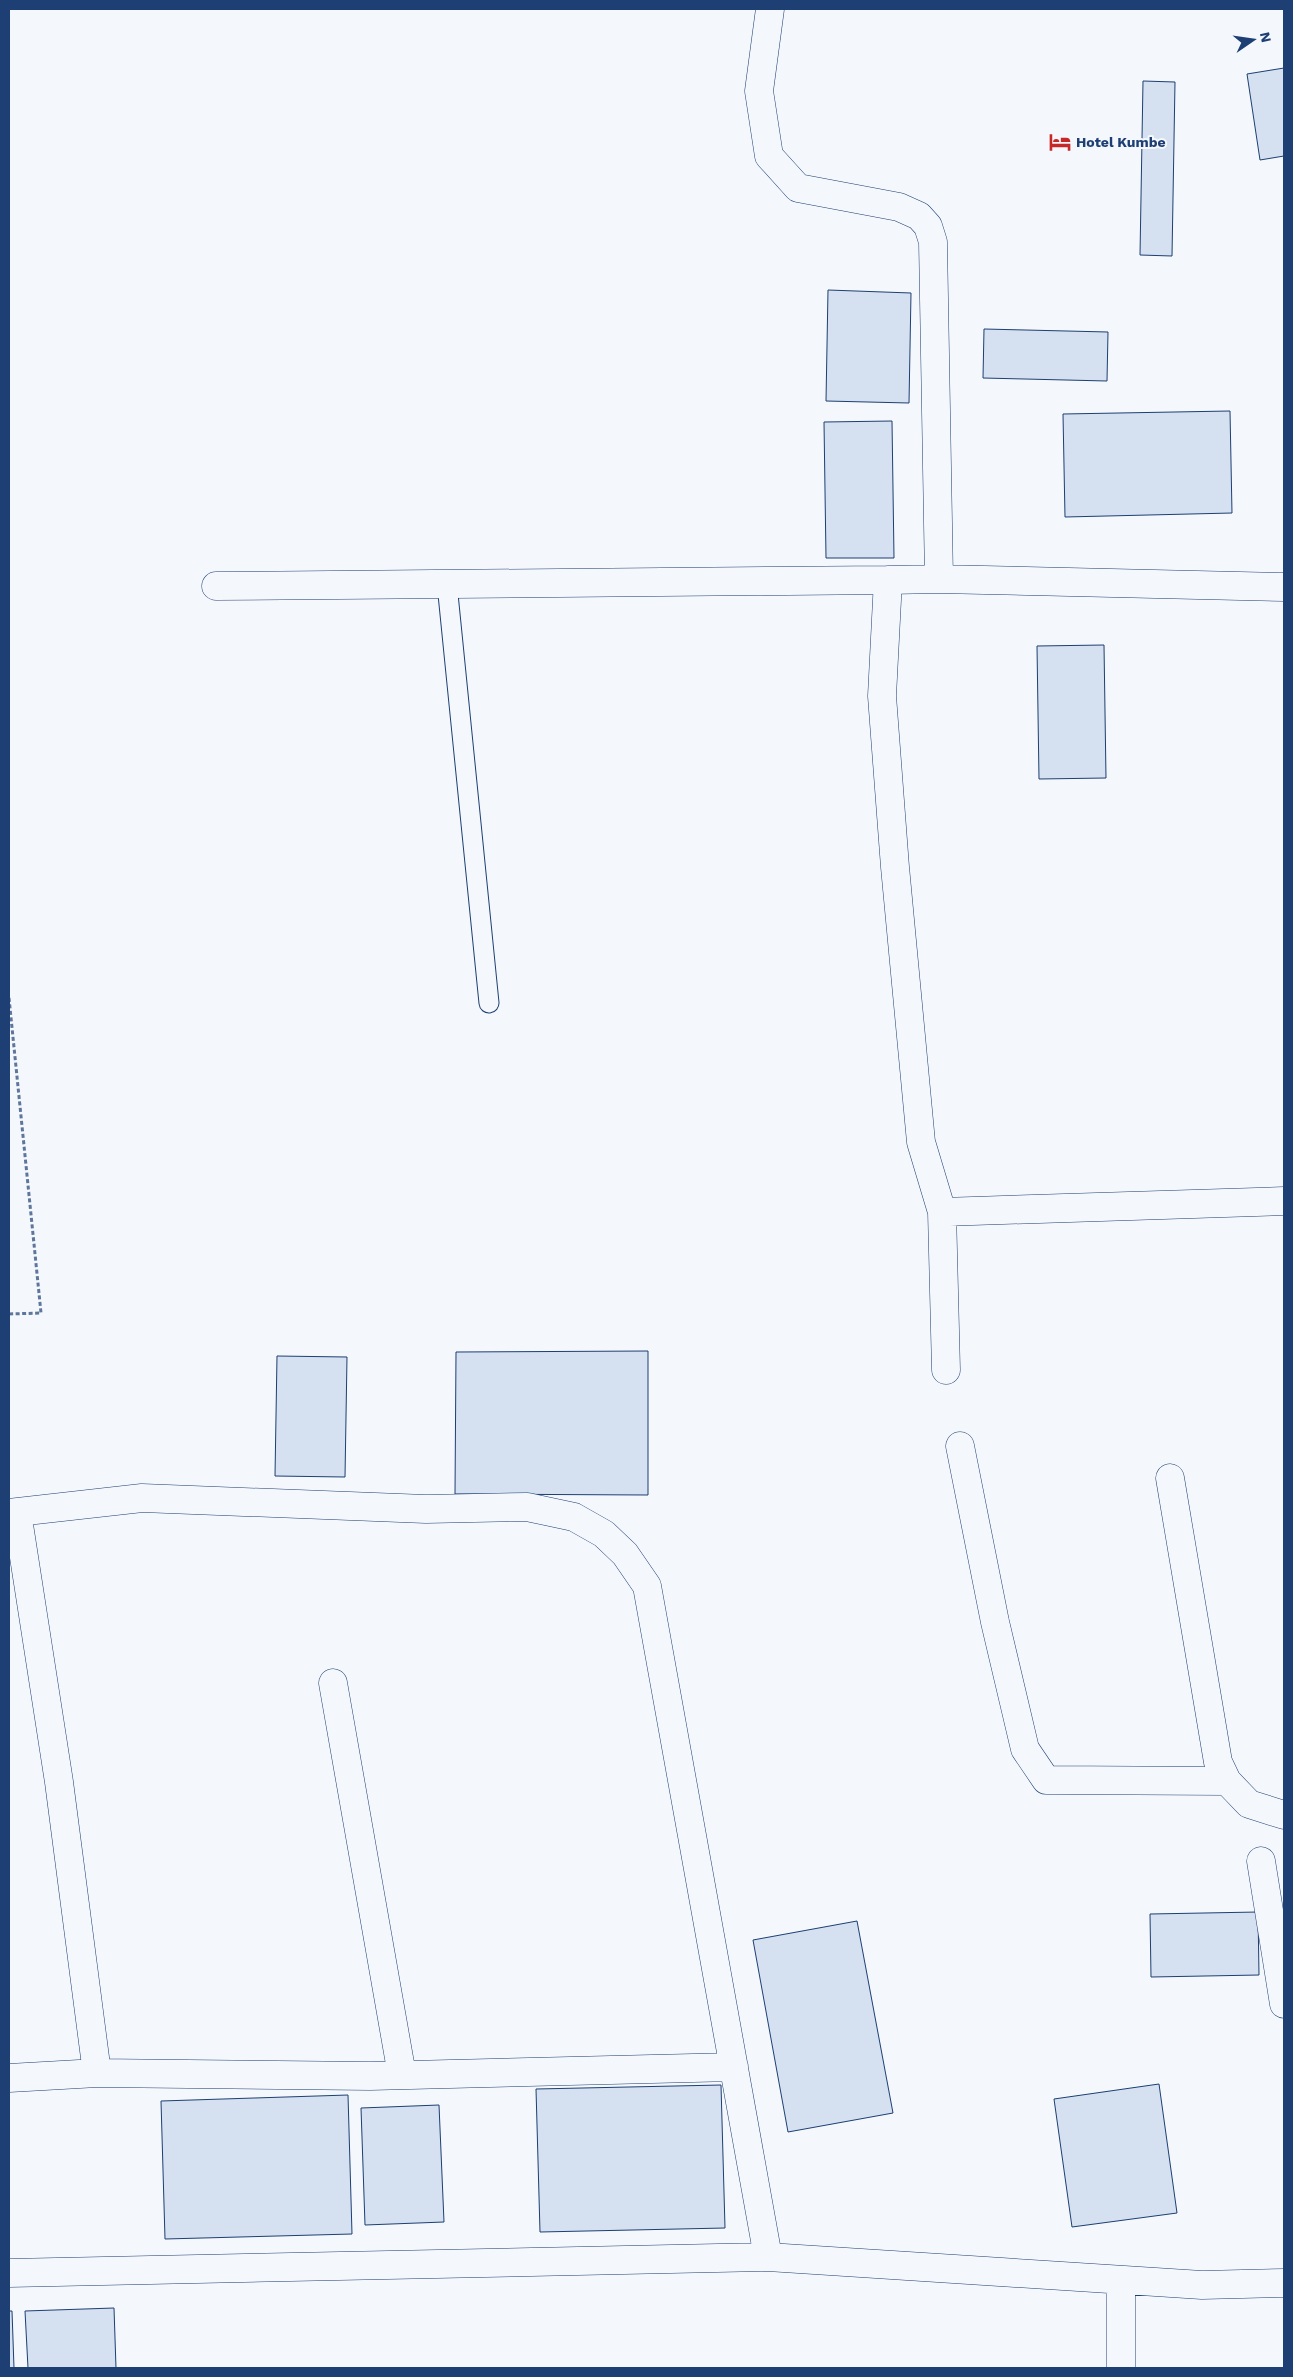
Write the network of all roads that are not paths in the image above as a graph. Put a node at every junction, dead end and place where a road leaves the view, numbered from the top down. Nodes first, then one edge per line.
1 (770, 9) edge
2 (940, 579) junction
3 (888, 580) junction
4 (448, 584) junction
5 (216, 586) dead end
6 (1284, 586) edge
7 (489, 1003) dead end
8 (1284, 1200) edge
9 (942, 1212) junction
10 (946, 1370) dead end
11 (960, 1446) dead end
12 (1170, 1478) dead end
13 (13, 1512) edge
14 (333, 1683) dead end
15 (1227, 1781) junction
16 (1284, 1815) edge
17 (1261, 1861) dead end
18 (1284, 2004) edge
19 (734, 2067) junction
20 (96, 2073) junction
21 (402, 2075) junction
22 (9, 2078) edge
23 (768, 2257) junction
24 (9, 2274) edge
25 (1120, 2280) junction
26 (1284, 2283) edge
27 (1121, 2368) edge

1 - 2 street
2 - 3 street
2 - 6 street
3 - 4 street
3 - 9 street
4 - 5 street
4 - 7 lane
8 - 9 street
9 - 10 street
11 - 15 street
12 - 15 street
13 - 19 street
13 - 20 street
14 - 21 street
15 - 16 street
17 - 18 street
19 - 21 street
19 - 23 street
20 - 21 street
20 - 22 street
23 - 24 street
23 - 25 street
25 - 26 street
25 - 27 street

